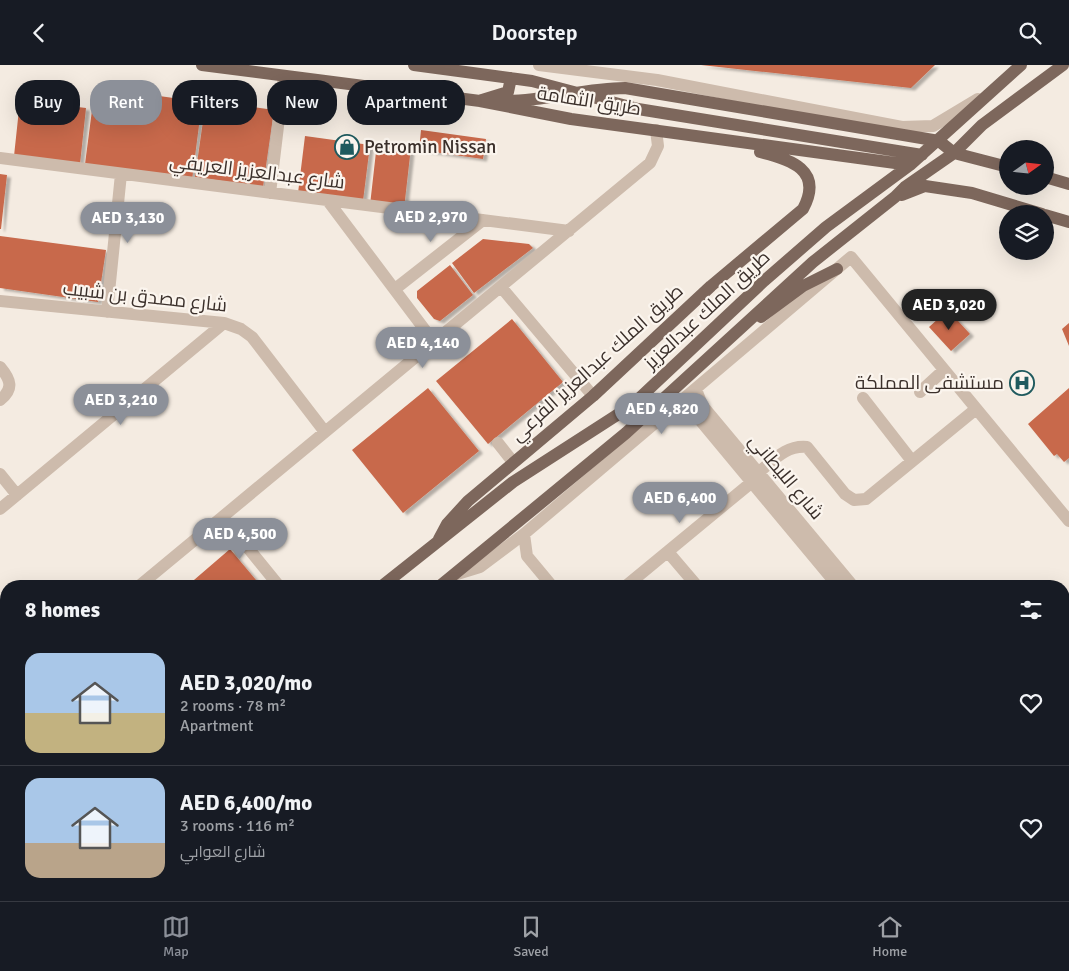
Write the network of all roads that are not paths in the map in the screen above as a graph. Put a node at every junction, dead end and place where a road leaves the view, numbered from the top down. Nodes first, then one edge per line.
1 (202, 65) edge
2 (414, 65) edge
3 (539, 65) edge
4 (1021, 65) edge
5 (1063, 65) edge
6 (577, 67) edge
7 (284, 76) junction
8 (511, 78) junction
9 (1005, 82) junction
10 (572, 93) junction
11 (480, 101) junction
12 (656, 130) junction
13 (732, 140) junction
14 (939, 141) junction
15 (954, 153) junction
16 (922, 155) junction
17 (0, 158) edge
18 (910, 165) junction
19 (999, 165) edge
20 (121, 174) junction
21 (895, 177) junction
22 (1054, 180) edge
23 (1069, 184) edge
24 (905, 187) junction
25 (270, 193) junction
26 (895, 197) junction
27 (328, 201) junction
28 (1013, 205) edge
29 (1054, 217) edge
30 (483, 220) junction
31 (1069, 222) edge
32 (569, 231) junction
33 (837, 269) junction
34 (501, 287) junction
35 (394, 289) junction
36 (0, 301) edge
37 (107, 311) junction
38 (224, 323) junction
39 (741, 327) junction
40 (434, 342) junction
41 (0, 367) edge
42 (944, 370) junction
43 (696, 389) junction
44 (920, 392) dead end
45 (592, 396) junction
46 (863, 398) dead end
47 (0, 401) edge
48 (673, 408) junction
49 (976, 409) junction
50 (325, 432) junction
51 (498, 443) dead end
52 (912, 461) junction
53 (513, 462) junction
54 (0, 474) edge
55 (755, 477) junction
56 (17, 495) junction
57 (0, 509) edge
58 (223, 517) junction
59 (1069, 521) edge
60 (524, 534) junction
61 (437, 544) junction
62 (505, 548) junction
63 (668, 551) junction
64 (528, 556) junction
65 (454, 575) junction
66 (146, 580) edge
67 (274, 580) edge
68 (390, 580) edge
69 (448, 580) edge
70 (547, 580) edge
71 (633, 580) edge
72 (692, 580) edge
73 (833, 580) edge
74 (848, 580) edge

1 - 7 main road, طريق الثمامة
2 - 8 main road, طريق الثمامة
3 - 6 street
4 - 9 main road, طريق الملك عبدالعزيز
5 - 15 main road, طريق الملك عبدالعزيز
6 - 9 street
7 - 11 main road, طريق الثمامة
7 - 25 street
8 - 10 main road, طريق الثمامة
8 - 11 main road
9 - 14 main road, طريق الملك عبدالعزيز
10 - 11 main road
10 - 14 main road
10 - 16 main road, طريق الثمامة
11 - 12 main road, طريق الثمامة
12 - 13 main road, طريق الثمامة
12 - 32 street
13 - 18 main road, طريق الثمامة
13 - 45 main road, طريق الملك عبدالعزيز الفرعي
14 - 15 main road
14 - 16 main road, طريق الملك عبدالعزيز
15 - 19 main road
15 - 24 main road, طريق الملك عبدالعزيز
16 - 18 main road, طريق الملك عبدالعزيز
17 - 20 street, شارع عبدالعزيز العريفي
18 - 21 main road, طريق الملك عبدالعزيز
20 - 25 street, شارع عبدالعزيز العريفي
20 - 37 street
21 - 24 main road
21 - 61 main road, طريق الملك عبدالعزيز
22 - 23 main road
24 - 26 main road, طريق الملك عبدالعزيز
25 - 27 street, شارع عبدالعزيز العريفي
26 - 28 main road, طريق الملك عبدالعزيز
26 - 39 main road, طريق الملك عبدالعزيز
27 - 30 street, شارع عبدالعزيز العريفي
27 - 35 street
29 - 31 main road, طريق الملك عبدالعزيز
30 - 32 street, شارع عبدالعزيز العريفي
30 - 35 street
32 - 34 street
33 - 39 main road
33 - 42 street
33 - 43 street
34 - 40 street
34 - 45 street
35 - 40 street
36 - 37 street, شارع مصدق بن شبيب
37 - 38 street, شارع مصدق بن شبيب
38 - 50 street, شارع مصدق بن شبيب
38 - 56 street
39 - 65 main road, طريق الملك عبدالعزيز
40 - 50 street
41 - 47 street
42 - 44 street
42 - 49 street
43 - 48 street
43 - 55 street, شارع الليطاني
45 - 53 main road, طريق الملك عبدالعزيز الفرعي
46 - 52 street
48 - 55 street, شارع الليطاني
48 - 60 street
49 - 52 street
49 - 59 street
50 - 58 street
51 - 53 street
52 - 55 street
53 - 61 main road, طريق الملك عبدالعزيز الفرعي
54 - 56 street
55 - 63 street
55 - 73 street, شارع الليطاني
55 - 74 street, شارع الليطاني
56 - 57 street
58 - 66 street
58 - 67 street
60 - 62 street
60 - 64 street
61 - 68 main road, طريق الملك عبدالعزيز
62 - 64 street
62 - 65 street
63 - 71 street
63 - 72 street
64 - 70 street
65 - 69 main road, طريق الملك عبدالعزيز

